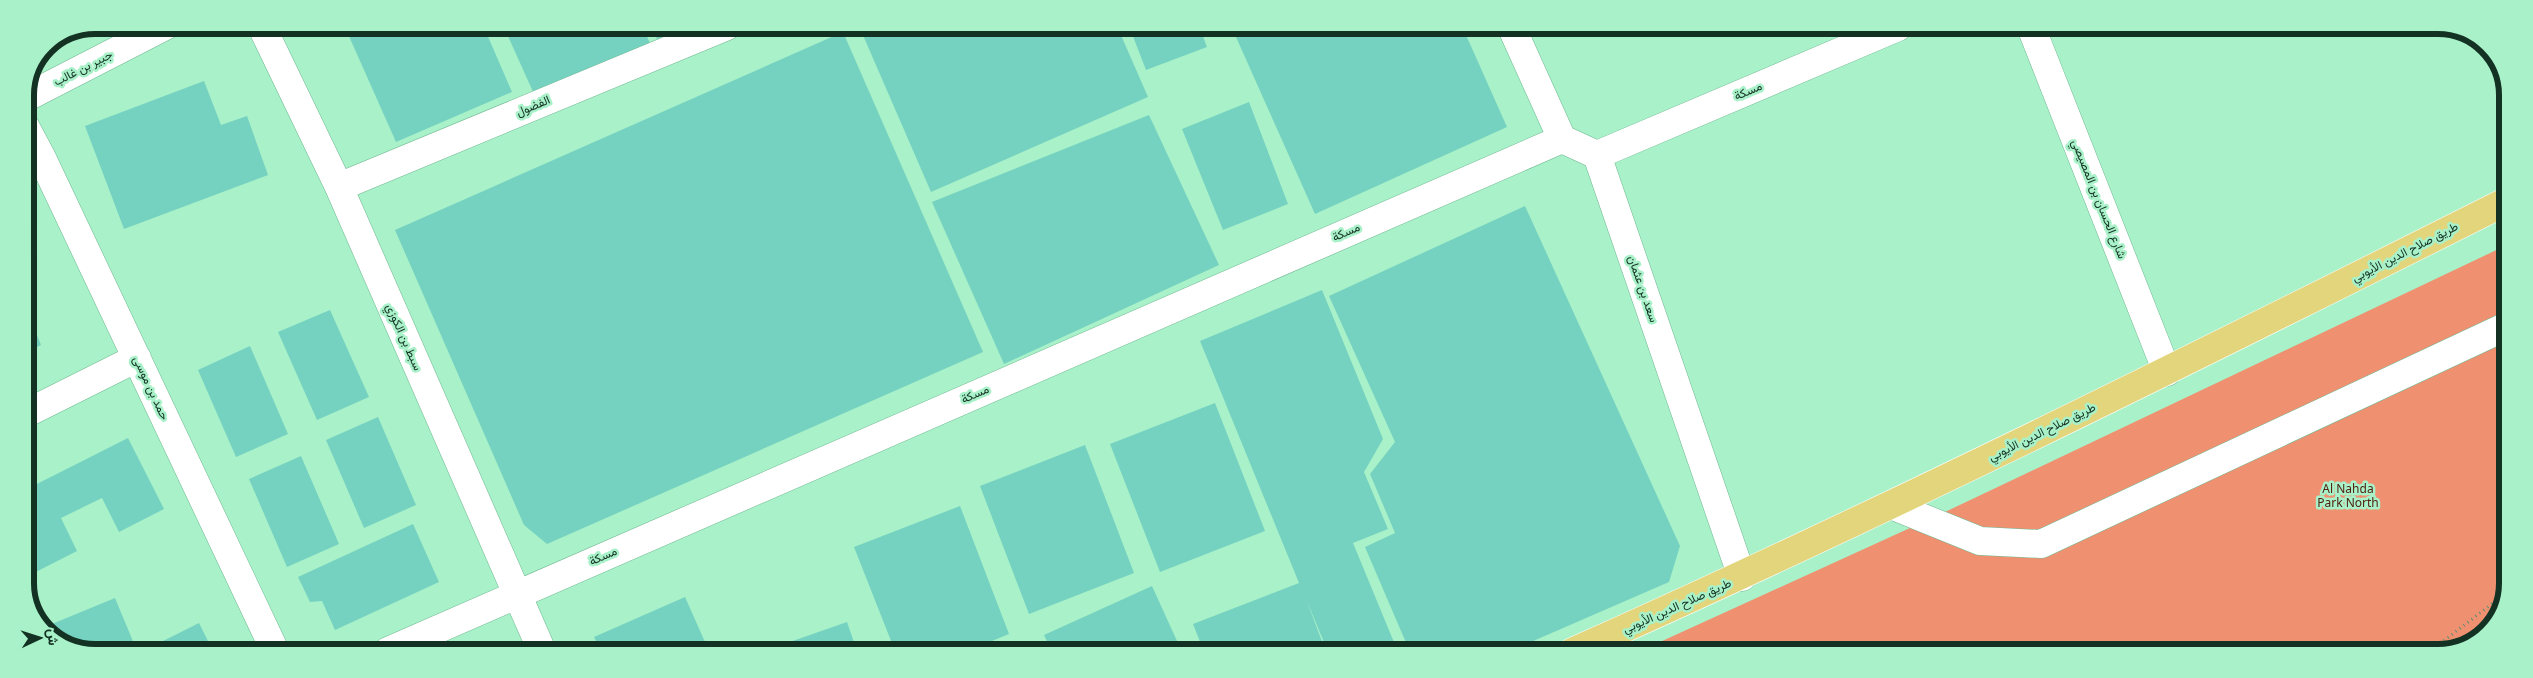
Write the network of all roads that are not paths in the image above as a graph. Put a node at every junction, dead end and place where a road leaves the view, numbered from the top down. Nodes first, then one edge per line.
1 (149, 34) edge
2 (266, 34) edge
3 (708, 34) edge
4 (1514, 34) edge
5 (1882, 34) edge
6 (2034, 34) edge
7 (34, 93) edge
8 (1562, 138) junction
9 (1597, 155) junction
10 (34, 162) edge
11 (339, 187) junction
12 (2499, 205) edge
13 (2499, 330) edge
14 (137, 358) junction
15 (2167, 372) junction
16 (34, 410) edge
17 (1891, 505) junction
18 (1742, 577) junction
19 (516, 594) junction
20 (272, 644) edge
21 (404, 644) edge
22 (539, 644) edge
23 (1590, 644) edge

1 - 7 street, جبير بن غالب
2 - 11 street, سبط بن الكوزي
3 - 11 street, الفضول
4 - 8 street
5 - 9 street, مسكة
6 - 15 street, شارع الحسان بن المصيصي
8 - 9 street
8 - 19 street, مسكة
9 - 18 street, سعد بن عثمان
10 - 14 street, حمد بن موسى
11 - 19 street, سبط بن الكوزي
12 - 15 main road, طريق صلاح الدين الأيوبي
13 - 17 street
14 - 16 street
14 - 20 street, حمد بن موسى
15 - 17 main road, طريق صلاح الدين الأيوبي
17 - 18 main road, طريق صلاح الدين الأيوبي
18 - 23 main road, طريق صلاح الدين الأيوبي
19 - 21 street, مسكة
19 - 22 street, سبط بن الكوزي

